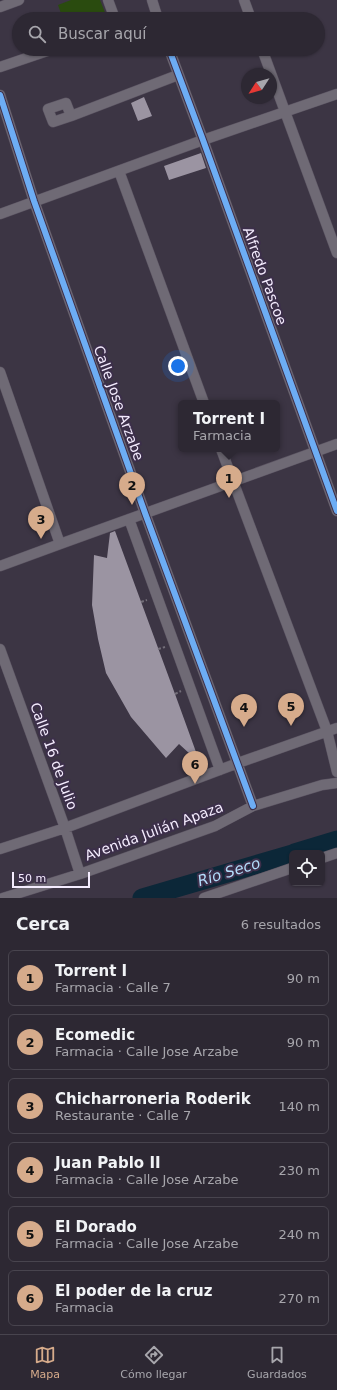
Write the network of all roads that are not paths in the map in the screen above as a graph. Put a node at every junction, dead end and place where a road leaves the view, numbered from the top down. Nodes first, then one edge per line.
1 (19, 0) edge
2 (108, 0) edge
3 (152, 0) edge
4 (244, 0) edge
5 (0, 7) edge
6 (112, 12) edge
7 (156, 12) edge
8 (249, 12) edge
9 (33, 56) edge
10 (171, 56) edge
11 (265, 56) edge
12 (0, 68) edge
13 (178, 75) junction
14 (337, 94) edge
15 (0, 95) edge
16 (286, 112) junction
17 (71, 116) dead end
18 (203, 140) junction
19 (119, 171) junction
20 (34, 201) junction
21 (0, 214) edge
22 (337, 253) edge
23 (0, 372) edge
24 (203, 400) edge
25 (337, 444) edge
26 (222, 452) edge
27 (315, 452) junction
28 (233, 481) junction
29 (337, 511) edge
30 (145, 514) junction
31 (130, 519) junction
32 (60, 544) junction
33 (0, 566) edge
34 (0, 649) edge
35 (337, 728) edge
36 (327, 731) junction
37 (238, 763) junction
38 (220, 770) junction
39 (337, 772) edge
40 (337, 783) edge
41 (253, 806) junction
42 (65, 828) junction
43 (0, 849) edge
44 (337, 853) edge
45 (325, 857) edge
46 (289, 869) edge
47 (80, 874) junction
48 (3, 898) edge
49 (204, 898) edge

1 - 5 street
2 - 6 street
3 - 7 street
4 - 8 street
9 - 12 street
10 - 13 street, Alfredo Pascoe
11 - 16 street
13 - 17 street
13 - 18 street, Alfredo Pascoe
14 - 16 street
15 - 20 street, Calle Jose Arzabe
16 - 18 street
16 - 22 street
18 - 19 street
18 - 27 street, Alfredo Pascoe
19 - 20 street
19 - 24 street
20 - 21 street
20 - 30 street, Calle Jose Arzabe
23 - 32 street
25 - 27 street
26 - 28 street
27 - 28 street
27 - 29 street, Alfredo Pascoe
28 - 30 street
28 - 36 street
30 - 31 street
30 - 37 street, Calle Jose Arzabe
31 - 32 street
31 - 38 street
32 - 33 street
34 - 42 street, Calle 16 de Julio
35 - 36 street
36 - 37 street
36 - 39 street
37 - 38 street
37 - 41 street, Calle Jose Arzabe
38 - 42 street
40 - 41 street, Avenida Julián Apaza
41 - 47 street, Avenida Julián Apaza
42 - 43 street
42 - 47 street, Calle 16 de Julio
44 - 45 street
46 - 49 street
47 - 48 street, Avenida Julián Apaza

